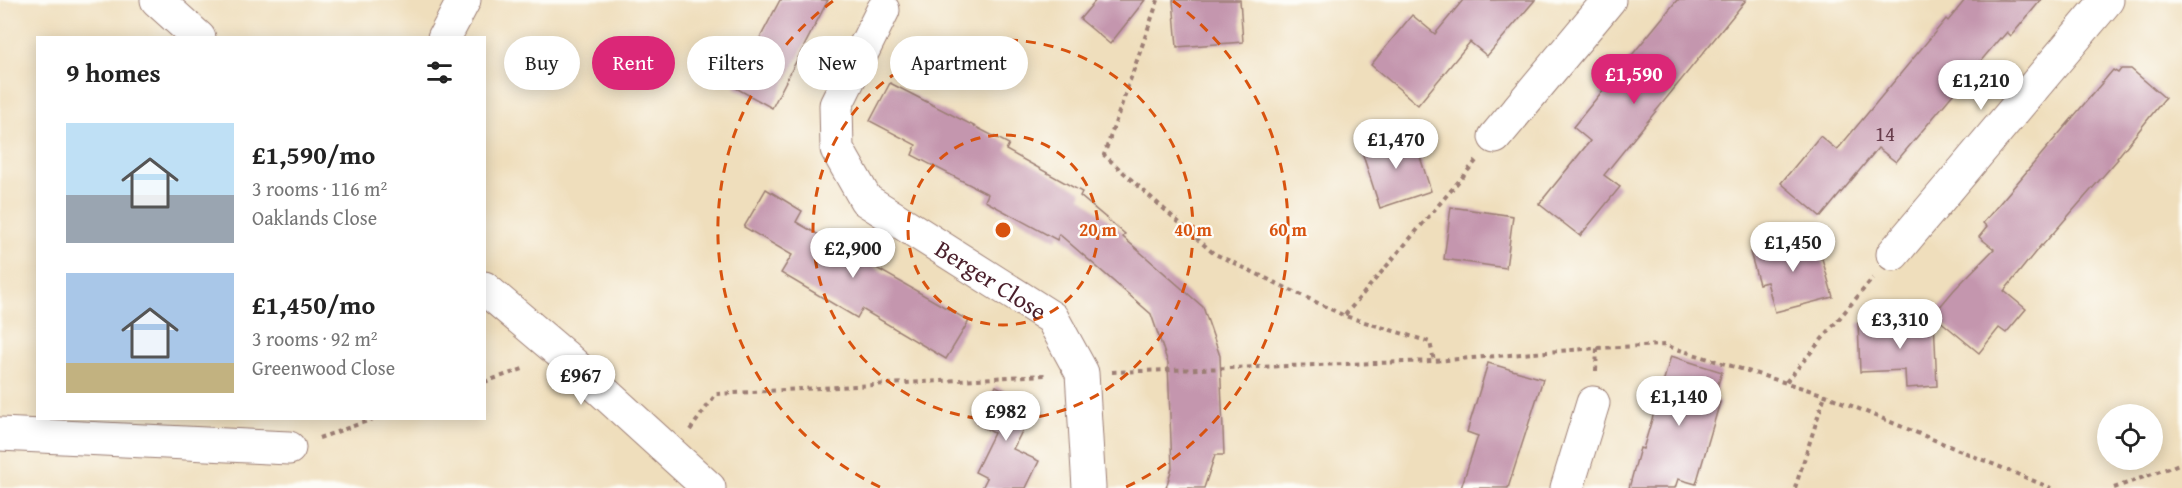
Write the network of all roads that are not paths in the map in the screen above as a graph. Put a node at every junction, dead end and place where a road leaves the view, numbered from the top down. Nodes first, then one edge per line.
1 (157, 0) edge
2 (464, 0) edge
3 (1609, 0) edge
4 (2107, 0) edge
5 (883, 10) dead end
6 (197, 36) edge
7 (445, 36) edge
8 (1495, 137) road end
9 (1893, 254) road end
10 (486, 290) edge
11 (1593, 403) dead end
12 (0, 434) edge
13 (290, 448) road end
14 (709, 488) edge
15 (1089, 488) edge
16 (1568, 488) edge

1 - 6 street
2 - 7 street
3 - 8 street
4 - 9 street
5 - 15 street, Berger Close
10 - 14 street
11 - 16 street
12 - 13 street

